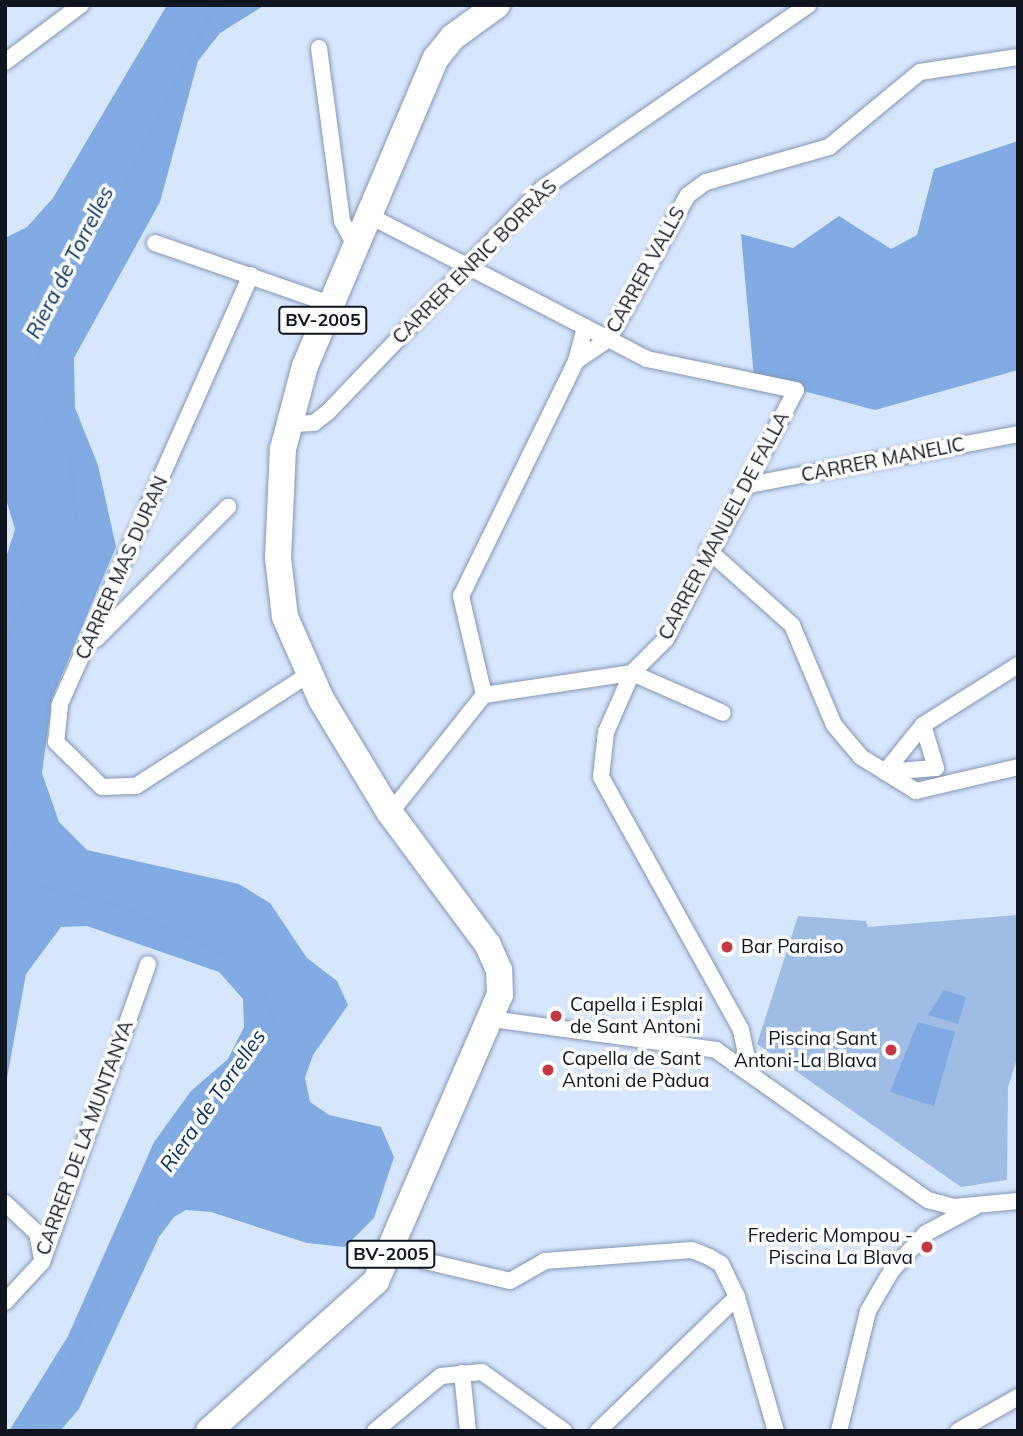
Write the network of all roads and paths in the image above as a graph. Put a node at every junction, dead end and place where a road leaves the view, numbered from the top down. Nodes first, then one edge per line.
1 (81, 5) edge
2 (496, 5) edge
3 (808, 5) edge
4 (319, 48) dead end
5 (1018, 57) edge
6 (5, 62) edge
7 (366, 214) junction
8 (155, 243) dead end
9 (354, 244) junction
10 (468, 266) junction
11 (251, 275) junction
12 (330, 304) junction
13 (585, 327) junction
14 (609, 339) junction
15 (576, 361) junction
16 (288, 424) junction
17 (1018, 434) edge
18 (748, 485) junction
19 (228, 507) dead end
20 (708, 550) junction
21 (89, 646) junction
22 (1018, 666) edge
23 (632, 673) junction
24 (309, 674) junction
25 (484, 695) junction
26 (723, 713) dead end
27 (923, 725) junction
28 (1018, 766) edge
29 (885, 772) junction
30 (390, 813) junction
31 (148, 964) dead end
32 (491, 1019) junction
33 (741, 1030) junction
34 (716, 1050) junction
35 (748, 1069) junction
36 (928, 1200) junction
37 (1013, 1201) edge
38 (5, 1203) edge
39 (975, 1207) junction
40 (1018, 1217) edge
41 (926, 1233) junction
42 (391, 1254) junction
43 (42, 1262) junction
44 (737, 1297) junction
45 (5, 1302) edge
46 (462, 1373) junction
47 (1018, 1397) edge
48 (209, 1431) edge
49 (375, 1431) edge
50 (468, 1431) edge
51 (564, 1431) edge
52 (598, 1431) edge
53 (776, 1431) edge
54 (839, 1431) edge
55 (958, 1431) edge

1 - 6 street
2 - 7 main road, BV-2005
3 - 10 street, CARRER ENRIC BORRÀS
4 - 9 street
5 - 14 street, CARRER VALLS
7 - 9 main road, BV-2005
7 - 10 street
8 - 11 street
9 - 12 main road, BV-2005
10 - 13 street
10 - 16 street, CARRER ENRIC BORRÀS
11 - 12 street
11 - 21 street, CARRER MAS DURAN
12 - 16 main road, BV-2005
13 - 14 street
13 - 15 street, CARRER VALLS
14 - 15 street, CARRER VALLS
14 - 18 street, CARRER MANUEL DE FALLA
15 - 25 street, CARRER VALLS
16 - 24 main road, BV-2005
17 - 18 street, CARRER MANELIC
18 - 20 street, CARRER MANUEL DE FALLA
19 - 21 street
20 - 23 street, CARRER MANUEL DE FALLA
20 - 29 street
21 - 24 street, CARRER MAS DURAN
22 - 27 street
23 - 25 street
23 - 26 street
23 - 33 street, CARRER MANUEL DE FALLA
24 - 30 main road, BV-2005
25 - 30 street
27 - 29 street
27 - 29 street
28 - 29 street
30 - 32 main road, BV-2005
31 - 43 street, CARRER DE LA MUNTANYA
32 - 34 street
32 - 42 main road, BV-2005
33 - 34 street
33 - 35 street, CARRER MANUEL DE FALLA
34 - 35 street
35 - 36 street
36 - 39 street
36 - 41 street
37 - 39 street
37 - 40 street
38 - 43 street
39 - 41 street
41 - 54 street
42 - 44 street
42 - 48 main road, BV-2005
43 - 45 street, CARRER DE LA MUNTANYA
44 - 52 street
44 - 53 street
46 - 49 street
46 - 50 street
46 - 51 street
47 - 55 street

